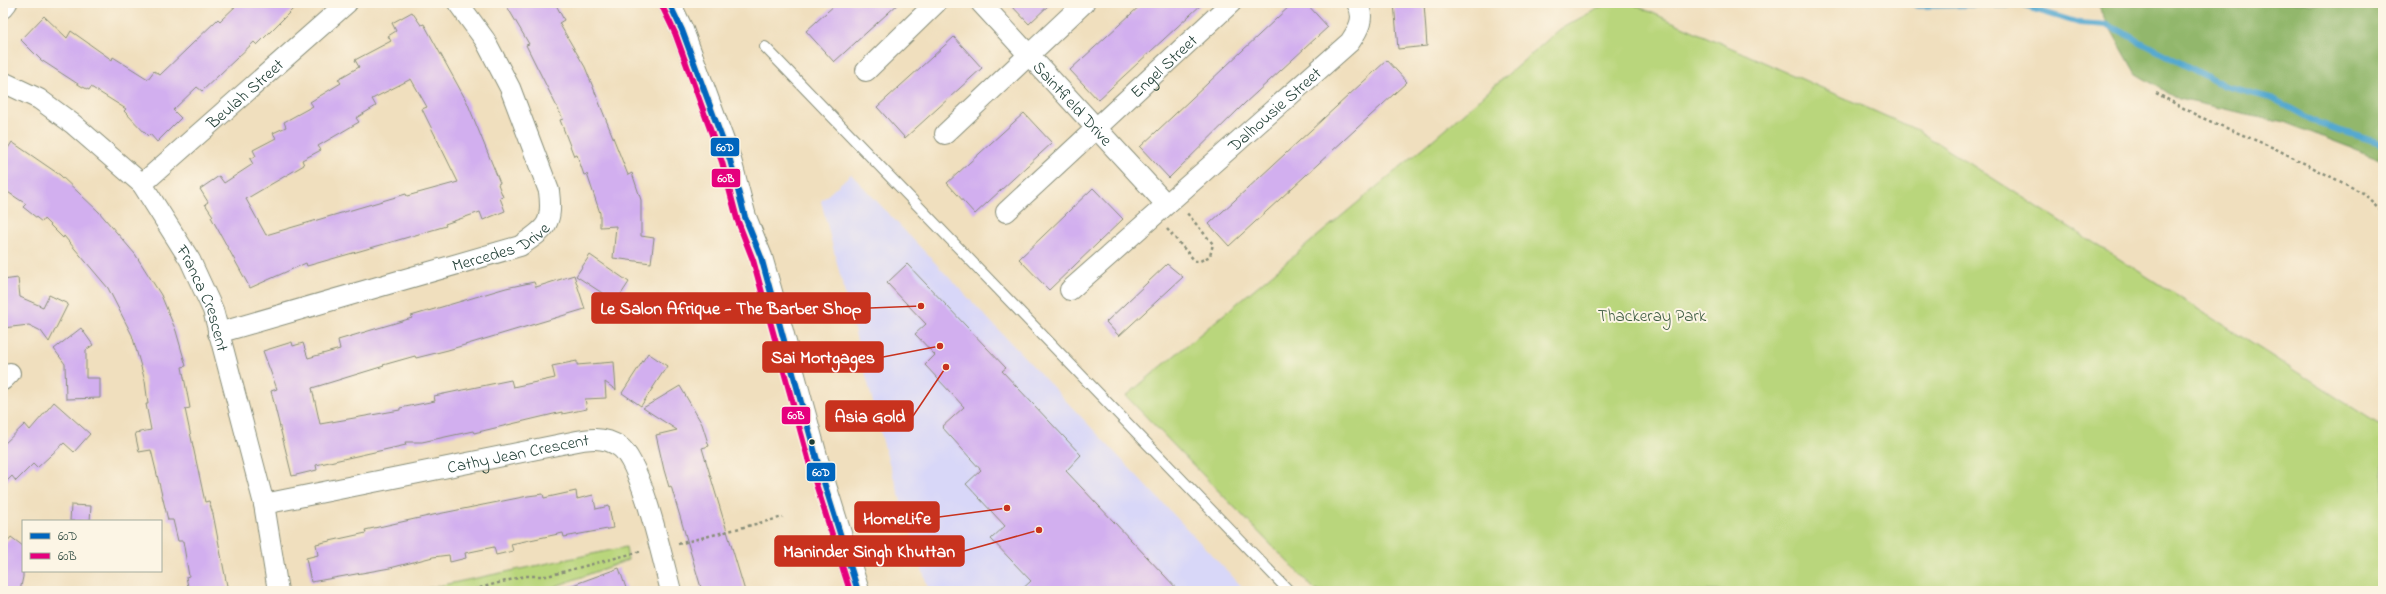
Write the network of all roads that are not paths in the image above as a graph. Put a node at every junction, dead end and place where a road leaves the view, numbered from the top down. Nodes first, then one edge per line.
1 (8, 3) edge
2 (347, 3) edge
3 (458, 3) edge
4 (669, 3) edge
5 (936, 3) edge
6 (981, 3) edge
7 (1084, 3) edge
8 (1231, 3) edge
9 (1357, 3) edge
10 (3, 8) edge
11 (766, 47) dead end
12 (1029, 55) junction
13 (866, 71) dead end
14 (3, 82) edge
15 (1097, 128) junction
16 (945, 134) dead end
17 (142, 184) junction
18 (1175, 207) junction
19 (1006, 212) dead end
20 (1070, 290) dead end
21 (218, 333) junction
22 (264, 504) junction
23 (278, 591) edge
24 (671, 591) edge
25 (858, 591) edge
26 (1289, 591) edge

1 - 10 street
2 - 17 street, Beulah Street
3 - 21 street, Mercedes Drive
4 - 25 main road
5 - 13 street
6 - 12 street, Saintfield Drive
7 - 12 street
8 - 15 street, Engel Street
9 - 18 street, Dalhousie Street
11 - 26 lane
12 - 15 street, Saintfield Drive
12 - 16 street
14 - 17 street, Franca Crescent
15 - 18 street, Saintfield Drive
15 - 19 street, Engel Street
17 - 21 street, Franca Crescent
18 - 20 street, Dalhousie Street
21 - 22 street, Franca Crescent
22 - 23 street, Franca Crescent
22 - 24 street, Cathy Jean Crescent

